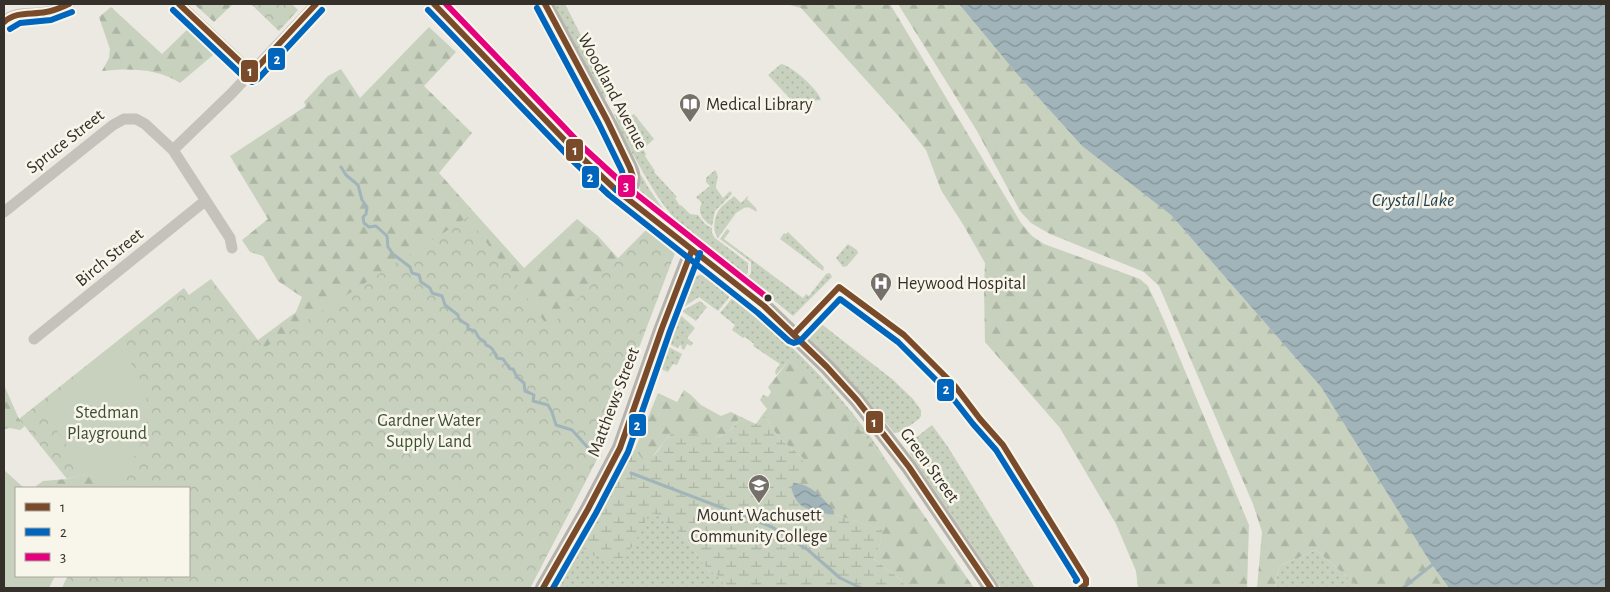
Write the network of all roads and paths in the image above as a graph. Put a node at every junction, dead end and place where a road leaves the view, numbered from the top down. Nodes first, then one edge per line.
1 (69, 4) edge
2 (179, 4) edge
3 (316, 4) edge
4 (434, 4) edge
5 (545, 4) edge
6 (4, 22) edge
7 (252, 72) junction
8 (173, 150) junction
9 (623, 196) junction
10 (205, 201) junction
11 (4, 212) edge
12 (232, 248) dead end
13 (692, 250) junction
14 (34, 339) dead end
15 (543, 588) edge
16 (991, 588) edge

1 - 6 street
2 - 7 street
3 - 7 street
4 - 9 street, Green Street
5 - 9 street, Woodland Avenue
7 - 8 street
8 - 10 street, Spruce Street
8 - 11 street, Spruce Street
9 - 13 street, Green Street
10 - 12 street, Spruce Street
10 - 14 street, Birch Street
13 - 15 street, Matthews Street
13 - 16 street, Green Street

